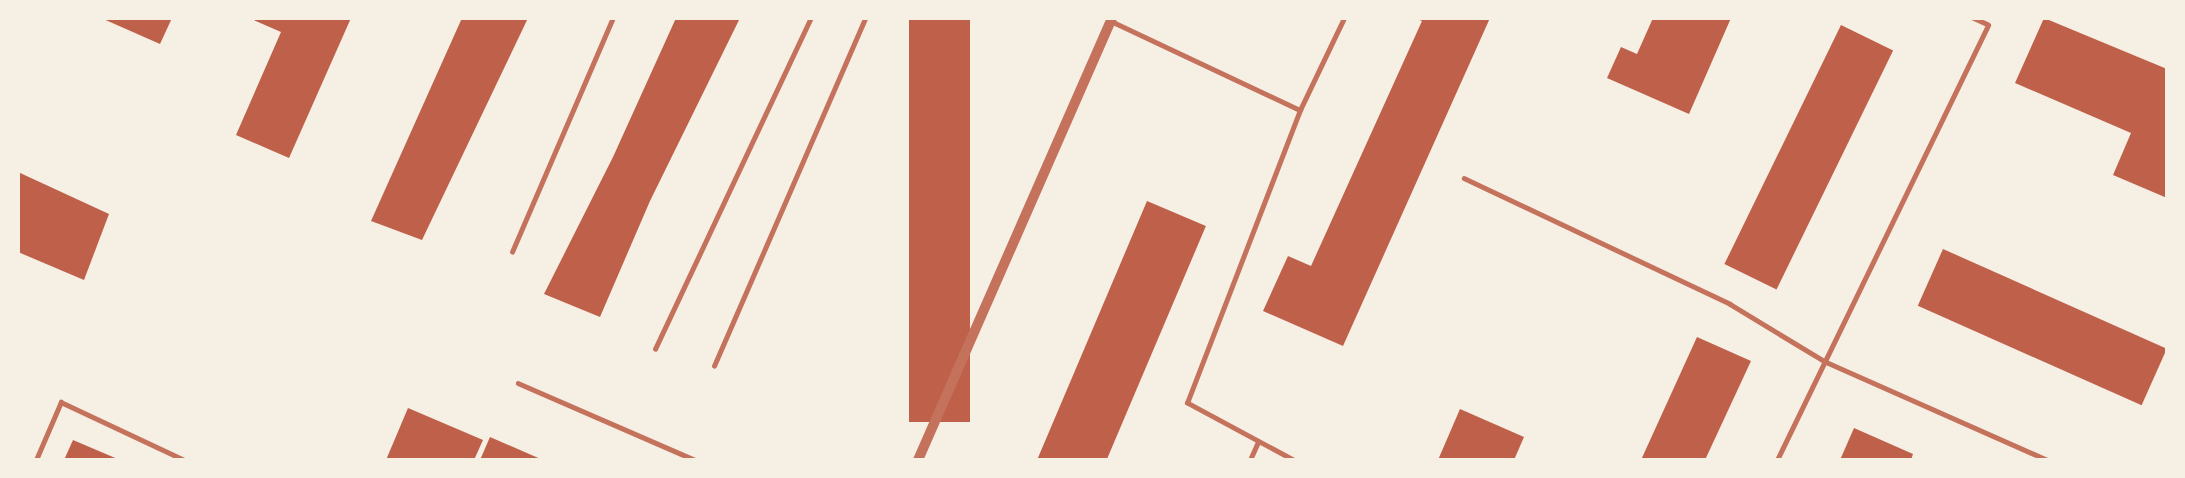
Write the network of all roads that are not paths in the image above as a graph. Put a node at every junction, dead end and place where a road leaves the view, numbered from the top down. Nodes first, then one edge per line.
1 (613, 18) edge
2 (811, 18) edge
3 (865, 18) edge
4 (1344, 18) edge
5 (1973, 18) edge
6 (1112, 20) edge
7 (1300, 110) junction
8 (1464, 178) dead end
9 (512, 252) dead end
10 (655, 349) dead end
11 (1824, 361) junction
12 (714, 366) dead end
13 (518, 383) dead end
14 (1258, 442) junction
15 (36, 460) edge
16 (183, 460) edge
17 (695, 460) edge
18 (918, 460) edge
19 (1250, 460) edge
20 (1293, 460) edge
21 (1777, 460) edge
22 (2047, 460) edge

1 - 9 lane
2 - 10 lane
3 - 12 lane
4 - 7 lane
5 - 11 lane
6 - 7 lane
6 - 18 street
7 - 14 lane
8 - 11 lane
11 - 21 lane
11 - 22 lane
13 - 17 lane
14 - 19 lane
14 - 20 lane
15 - 16 lane

